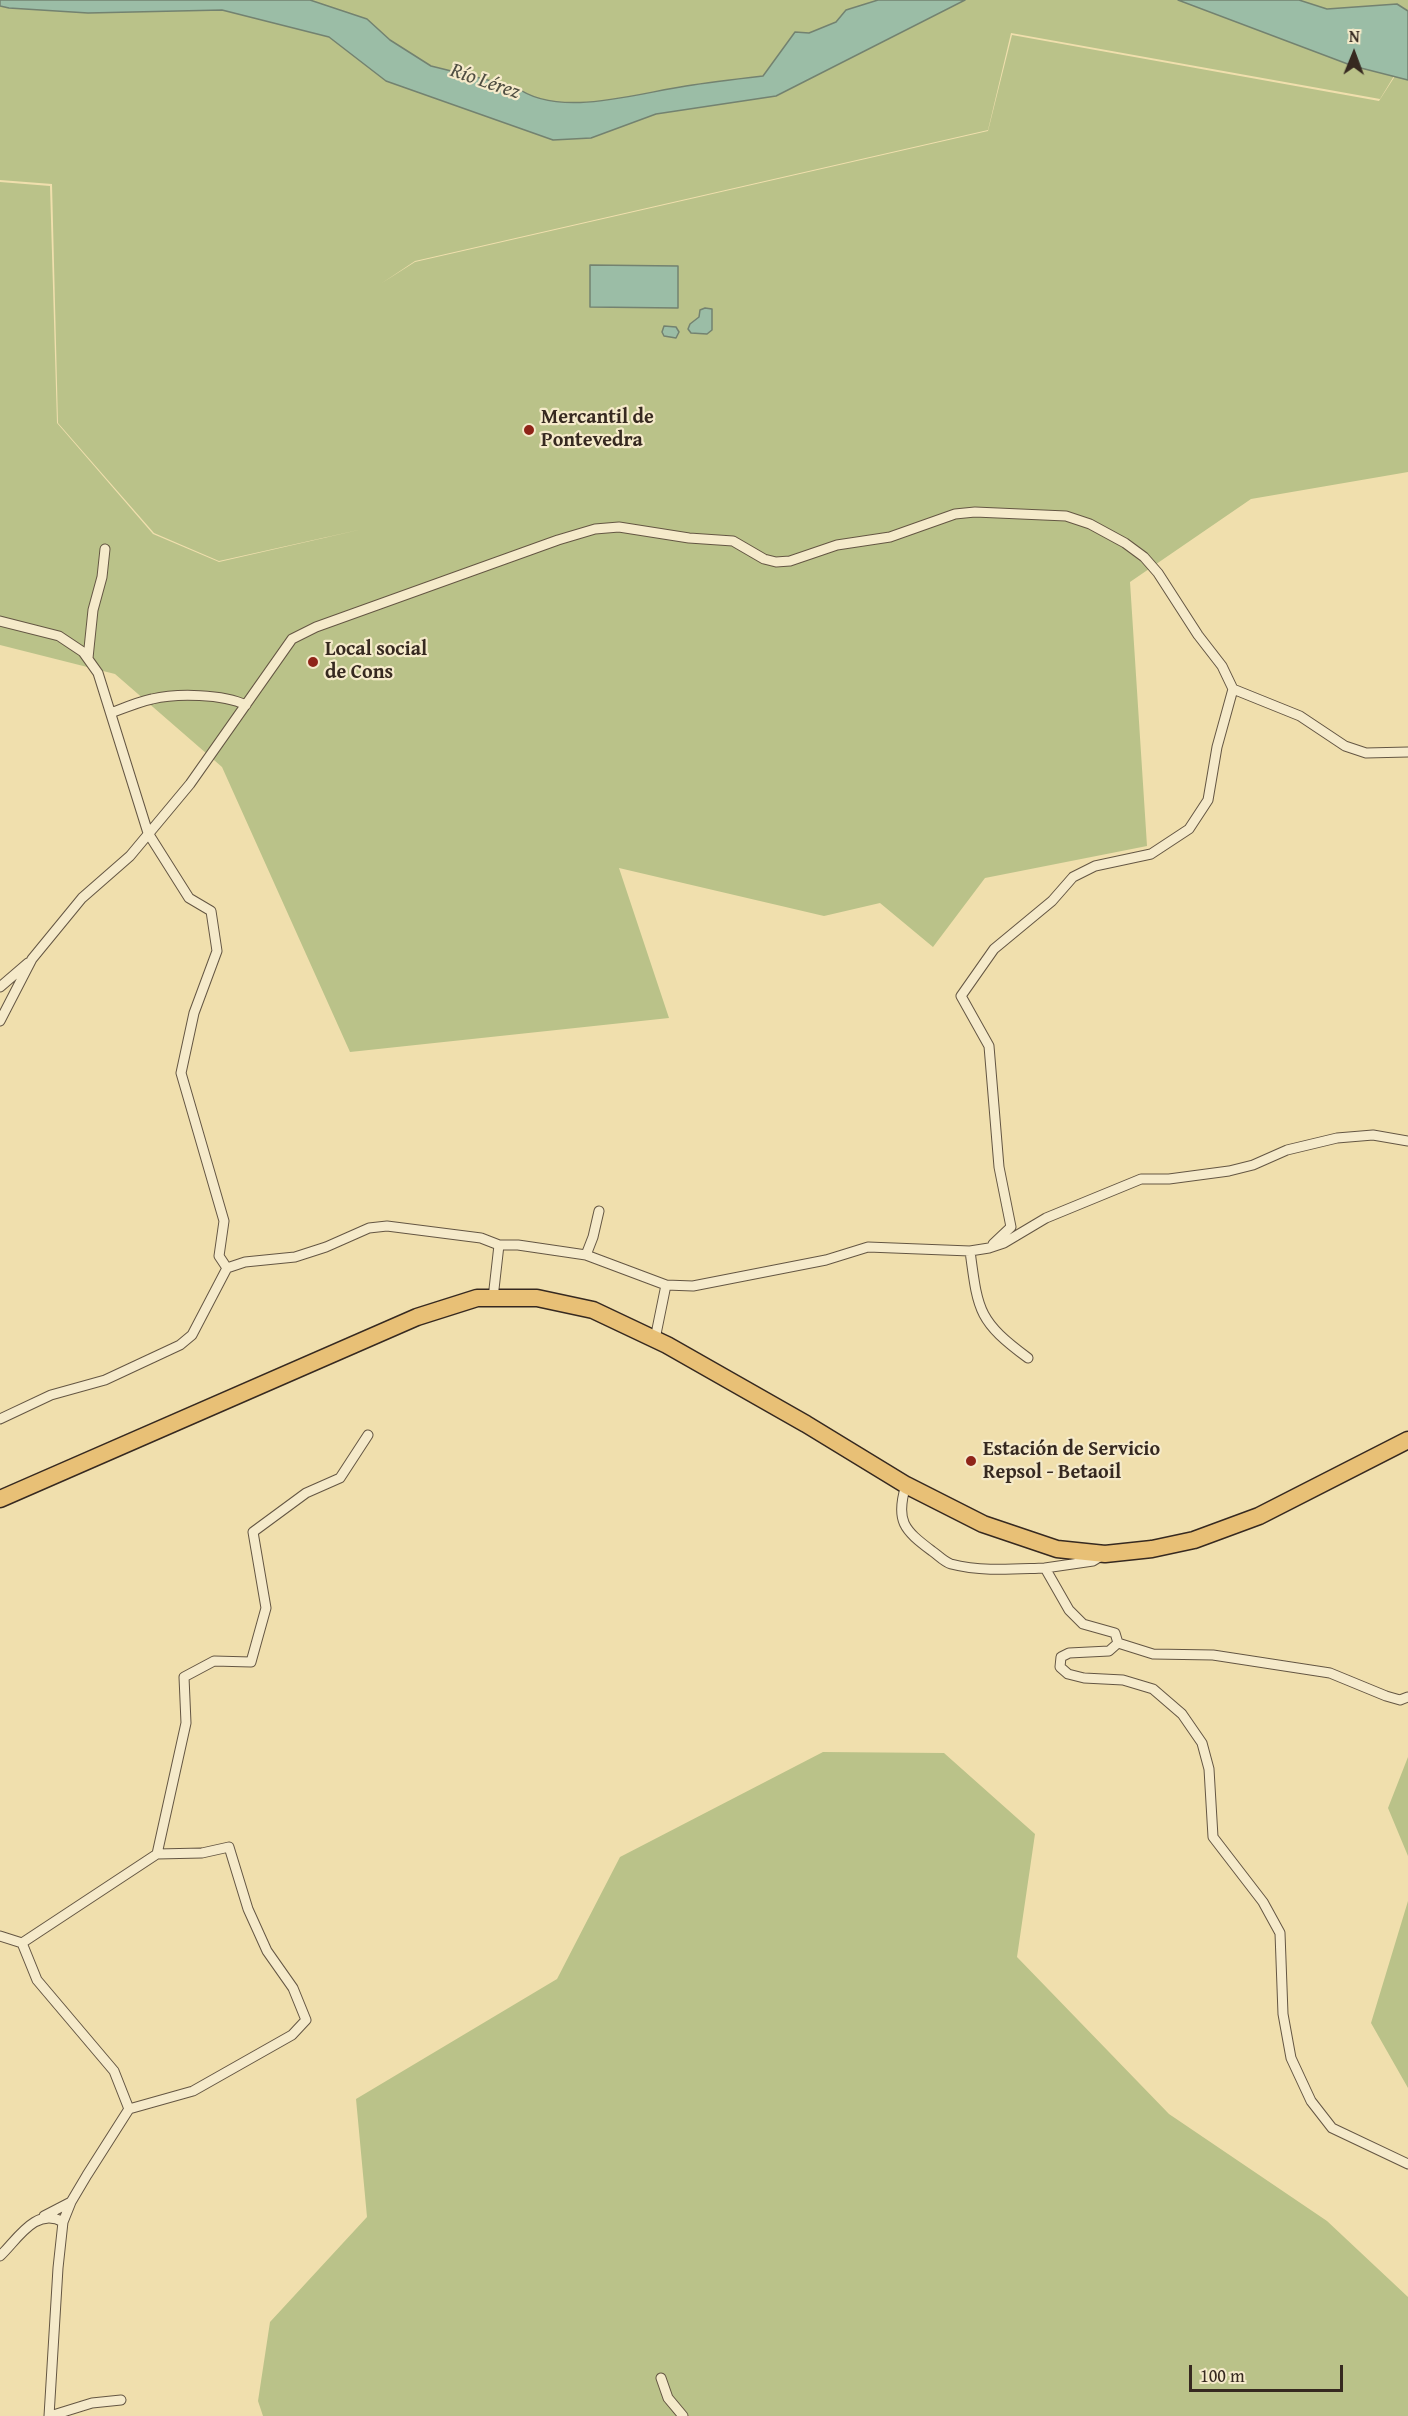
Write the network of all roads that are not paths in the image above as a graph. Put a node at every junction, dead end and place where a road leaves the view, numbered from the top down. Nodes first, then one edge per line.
1 (105, 549) dead end
2 (0, 621) edge
3 (88, 658) junction
4 (1233, 689) junction
5 (246, 705) junction
6 (111, 713) junction
7 (1408, 752) edge
8 (148, 833) junction
9 (32, 959) junction
10 (0, 987) edge
11 (0, 1021) edge
12 (1408, 1141) edge
13 (599, 1210) dead end
14 (499, 1245) junction
15 (989, 1248) junction
16 (970, 1251) junction
17 (586, 1255) junction
18 (227, 1268) junction
19 (666, 1286) junction
20 (493, 1298) junction
21 (655, 1339) junction
22 (1028, 1358) dead end
23 (0, 1419) edge
24 (368, 1435) dead end
25 (1408, 1440) edge
26 (906, 1485) junction
27 (0, 1499) edge
28 (1105, 1554) junction
29 (1045, 1568) junction
30 (1118, 1643) junction
31 (1408, 1697) edge
32 (157, 1854) junction
33 (0, 1936) edge
34 (22, 1943) junction
35 (129, 2109) junction
36 (1408, 2164) edge
37 (71, 2202) junction
38 (36, 2221) junction
39 (63, 2222) junction
40 (0, 2256) edge
41 (661, 2378) dead end
42 (121, 2400) dead end
43 (49, 2416) edge
44 (683, 2416) edge

1 - 3 street
2 - 3 street
3 - 6 street
4 - 5 street
4 - 7 street
4 - 15 street
5 - 6 street
5 - 8 street
6 - 8 street
8 - 9 street
8 - 18 street
9 - 10 street
9 - 11 street
12 - 15 street
13 - 17 street
14 - 17 street
14 - 18 street
14 - 20 street
15 - 16 street
16 - 19 street
16 - 22 street
17 - 19 street
18 - 23 street
19 - 21 street
20 - 21 highway
20 - 27 highway
21 - 26 highway
24 - 32 street
25 - 28 highway
26 - 28 highway
26 - 29 street
28 - 29 street
29 - 30 street
30 - 31 street
30 - 36 street
32 - 34 street
32 - 35 street
33 - 34 street
34 - 35 street
35 - 37 street
37 - 38 street
37 - 39 street
38 - 39 street
38 - 40 street
39 - 43 street
41 - 44 street
42 - 43 street

